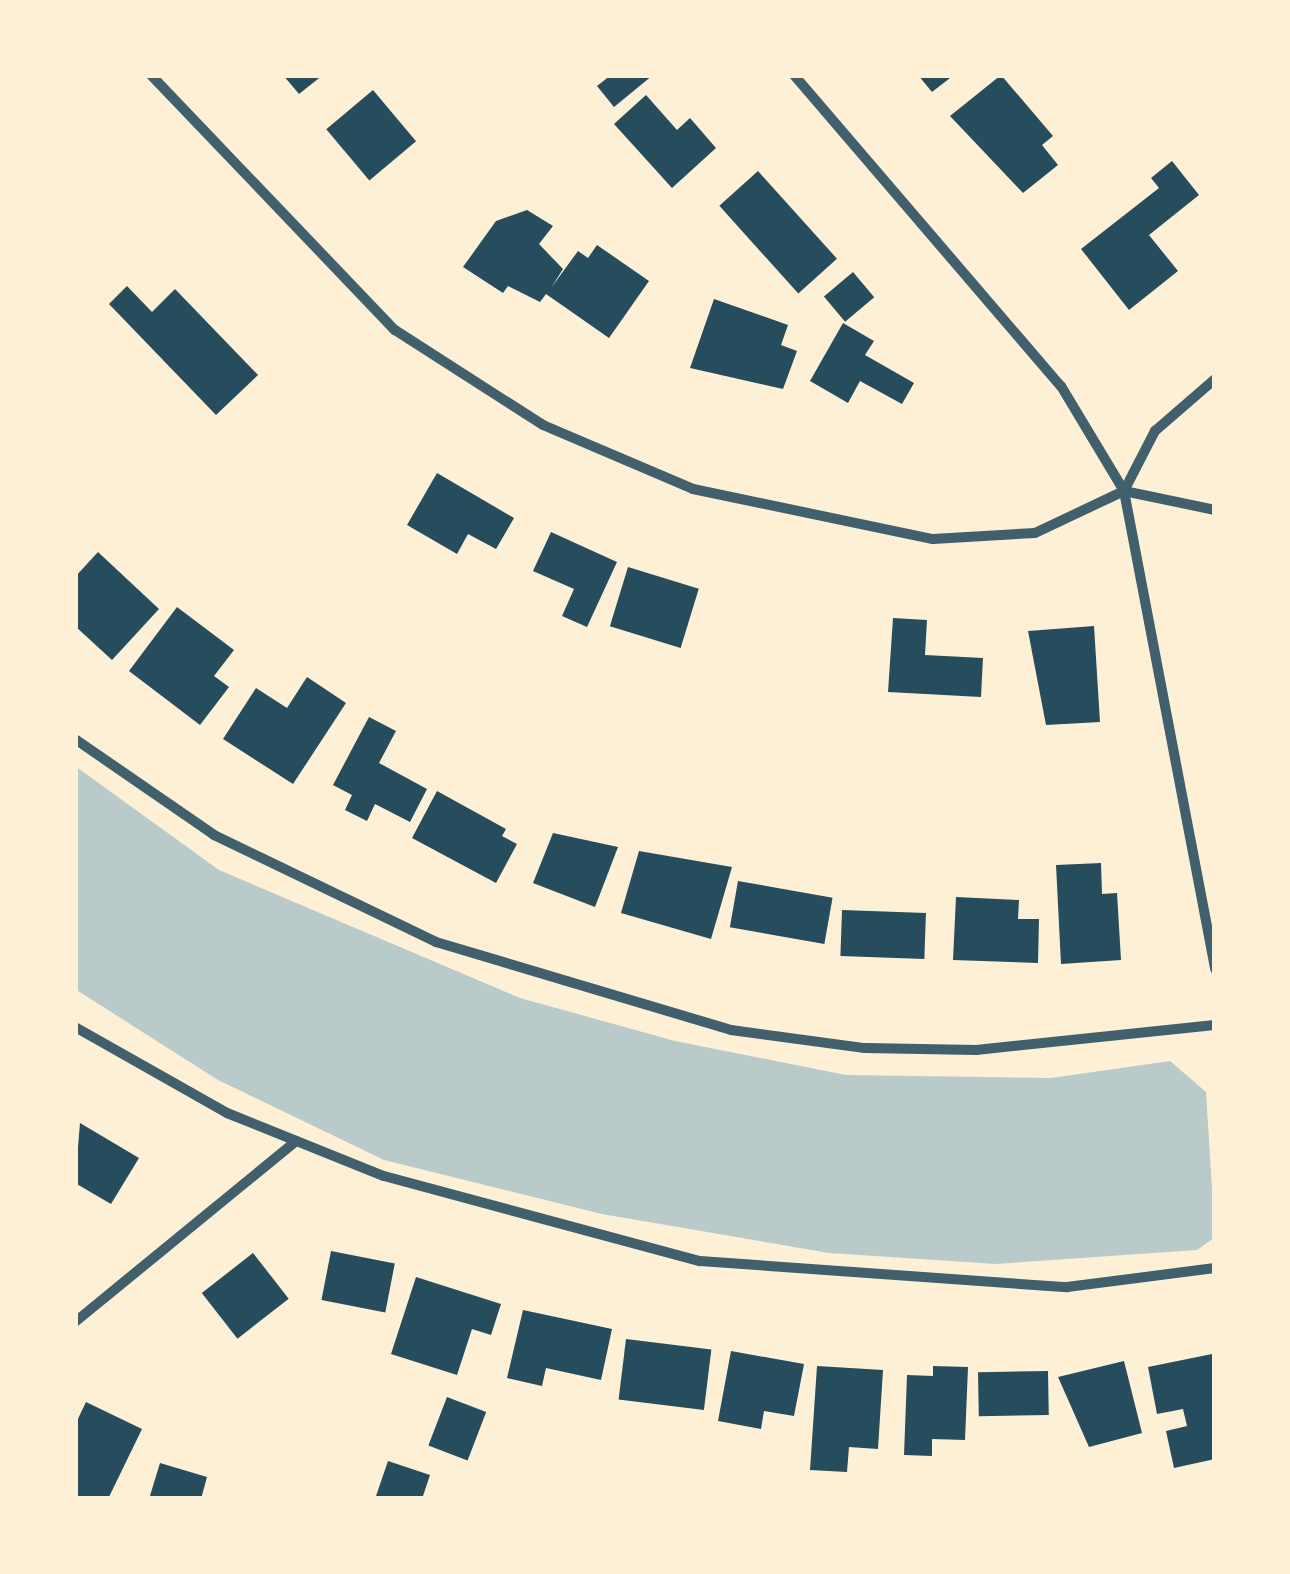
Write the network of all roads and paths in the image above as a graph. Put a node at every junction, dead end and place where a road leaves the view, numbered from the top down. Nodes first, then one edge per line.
1 (151, 75) edge
2 (794, 75) edge
3 (1215, 379) edge
4 (1124, 490) junction
5 (1215, 510) edge
6 (75, 738) edge
7 (1215, 969) edge
8 (1215, 1025) edge
9 (75, 1027) edge
10 (296, 1141) junction
11 (1215, 1268) edge
12 (75, 1322) edge

1 - 4 street
2 - 4 street
3 - 4 street
4 - 5 street
4 - 7 street
6 - 8 street
9 - 10 street
10 - 11 street
10 - 12 street

